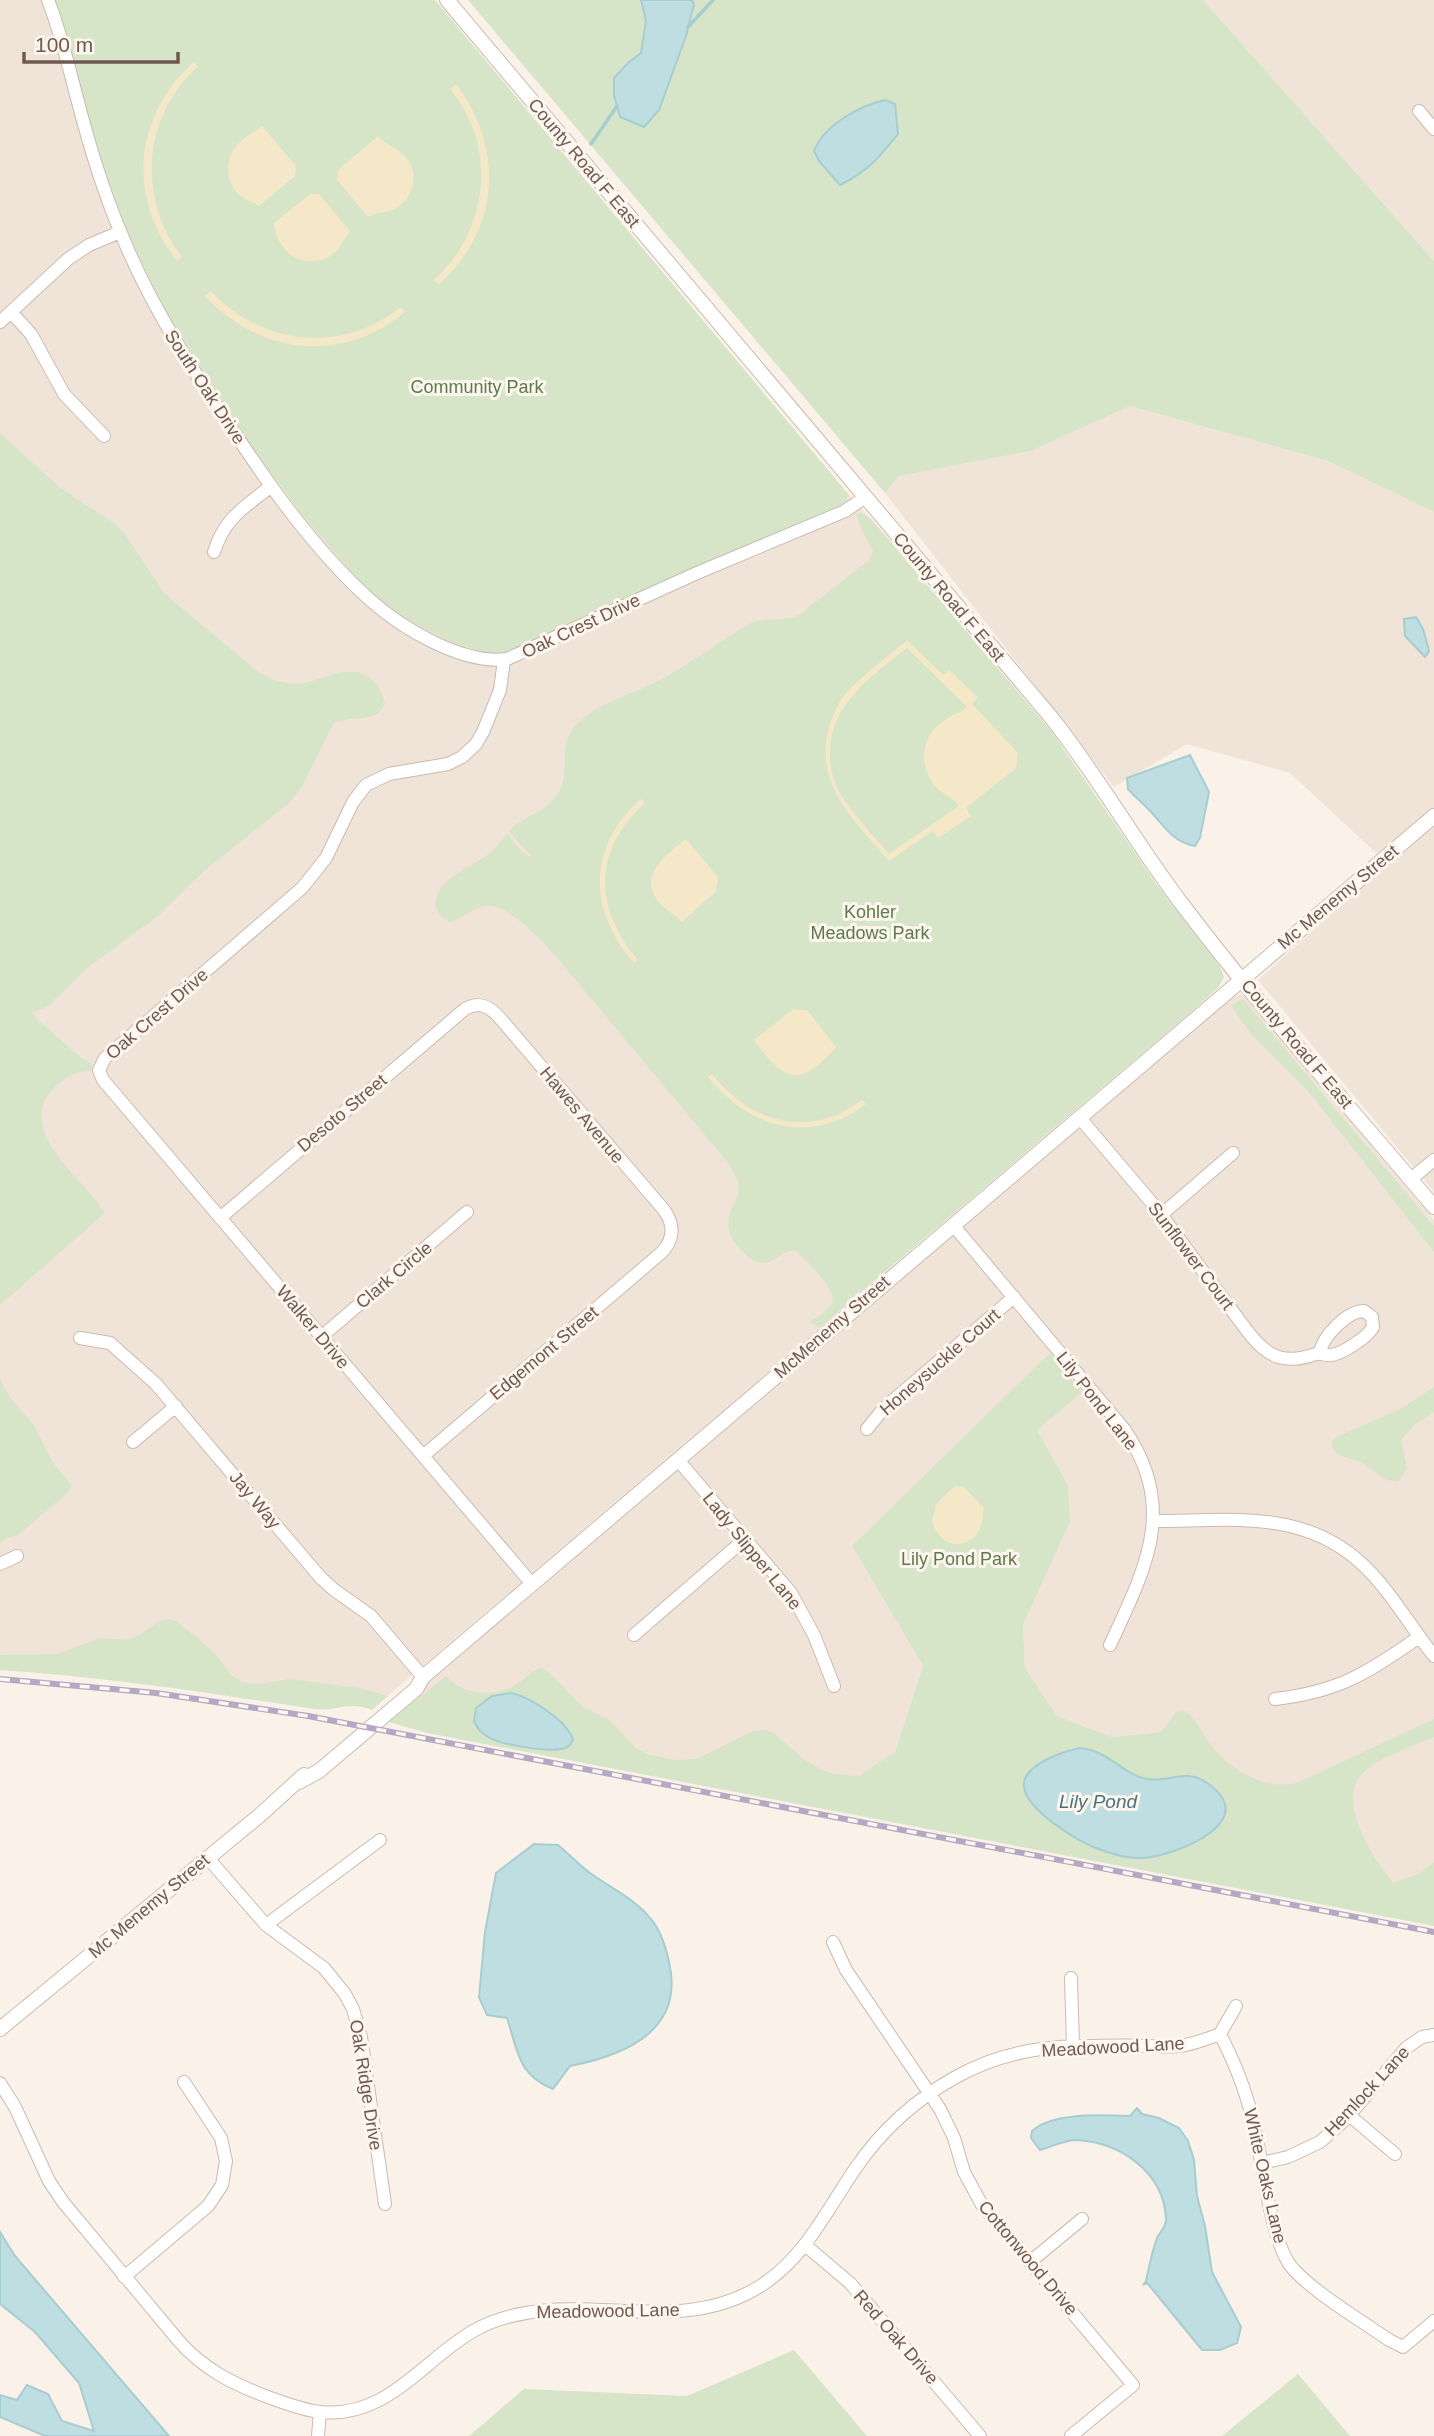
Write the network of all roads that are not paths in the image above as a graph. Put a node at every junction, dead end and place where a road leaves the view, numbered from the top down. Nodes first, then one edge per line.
1 (48, 0) edge
2 (447, 0) edge
3 (1419, 111) dead end
4 (1434, 129) edge
5 (120, 232) junction
6 (11, 312) junction
7 (0, 322) edge
8 (104, 436) dead end
9 (271, 486) junction
10 (864, 498) junction
11 (214, 552) dead end
12 (504, 660) junction
13 (1434, 816) edge
14 (1242, 978) junction
15 (465, 1009) joint
16 (99, 1068) joint
17 (1079, 1117) junction
18 (1233, 1153) dead end
19 (1434, 1160) edge
20 (1411, 1180) junction
21 (1434, 1207) edge
22 (467, 1212) dead end
23 (1161, 1215) junction
24 (220, 1218) junction
25 (953, 1224) junction
26 (665, 1249) joint
27 (1014, 1297) junction
28 (321, 1337) junction
29 (80, 1338) dead end
30 (1320, 1353) dead end
31 (176, 1406) junction
32 (867, 1429) dead end
33 (133, 1442) dead end
34 (423, 1456) junction
35 (678, 1460) junction
36 (1153, 1521) junction
37 (745, 1539) junction
38 (17, 1556) dead end
39 (0, 1564) edge
40 (532, 1584) junction
41 (634, 1634) dead end
42 (1419, 1637) junction
43 (1110, 1645) dead end
44 (1434, 1656) edge
45 (423, 1677) junction
46 (834, 1686) dead end
47 (1275, 1699) dead end
48 (299, 1782) joint
49 (380, 1840) dead end
50 (207, 1857) junction
51 (266, 1925) junction
52 (833, 1942) dead end
53 (1071, 1978) dead end
54 (1237, 2006) dead end
55 (0, 2029) edge
56 (1220, 2034) junction
57 (1434, 2035) edge
58 (1073, 2046) junction
59 (184, 2082) dead end
60 (0, 2083) edge
61 (930, 2095) junction
62 (1349, 2115) junction
63 (1395, 2154) dead end
64 (1262, 2163) junction
65 (385, 2204) dead end
66 (1082, 2220) dead end
67 (805, 2245) junction
68 (1030, 2262) junction
69 (124, 2277) junction
70 (1434, 2321) edge
71 (320, 2412) junction
72 (318, 2436) edge
73 (980, 2436) edge
74 (1071, 2436) edge

1 - 5 street, South Oak Drive
2 - 10 street, County Road F East
3 - 4 street
5 - 6 street
5 - 9 street, South Oak Drive
6 - 7 street
6 - 8 street
9 - 11 street
9 - 12 street, South Oak Drive
10 - 12 street, Oak Crest Drive
10 - 14 street, County Road F East
12 - 16 street, Oak Crest Drive
13 - 14 street, Mc Menemy Street
14 - 17 street, McMenemy Street
14 - 20 street, County Road F East
15 - 24 street, Desoto Street
15 - 26 street, Hawes Avenue
16 - 24 street, Walker Drive
17 - 23 street, Sunflower Court
17 - 25 street, McMenemy Street
18 - 23 street
19 - 20 street
20 - 21 street, County Road F East
22 - 28 street, Clark Circle
23 - 30 street, Sunflower Court
24 - 28 street, Walker Drive
25 - 27 street, Lily Pond Lane
25 - 35 street, McMenemy Street
26 - 34 street, Edgemont Street
27 - 32 street, Honeysuckle Court
27 - 36 street, Lily Pond Lane
28 - 34 street, Walker Drive
29 - 31 street, Jay Way
31 - 33 street
31 - 45 street, Jay Way
34 - 40 street, Walker Drive
35 - 37 street, Lady Slipper Lane
35 - 40 street, McMenemy Street
36 - 42 street
36 - 43 street, Lily Pond Lane
37 - 41 street
37 - 46 street, Lady Slipper Lane
38 - 39 street
40 - 45 street, McMenemy Street
42 - 44 street
42 - 47 street
45 - 48 street, McMenemy Street
48 - 50 street, Mc Menemy Street
49 - 51 street
50 - 51 street, Oak Ridge Drive
50 - 55 street, Mc Menemy Street
51 - 65 street, Oak Ridge Drive
52 - 61 street, Cottonwood Drive
53 - 58 street
54 - 56 street
56 - 58 street, Meadowood Lane
56 - 64 street, White Oaks Lane
57 - 62 street, Hemlock Lane
58 - 61 street, Meadowood Lane
59 - 69 street
60 - 69 street, Meadowood Lane
61 - 67 street, Meadowood Lane
61 - 68 street, Cottonwood Drive
62 - 63 street
62 - 64 street, Hemlock Lane
64 - 70 street, White Oaks Lane
66 - 68 street
67 - 71 street, Meadowood Lane
67 - 73 street, Red Oak Drive
68 - 74 street, Cottonwood Drive
69 - 71 street, Meadowood Lane
71 - 72 street

